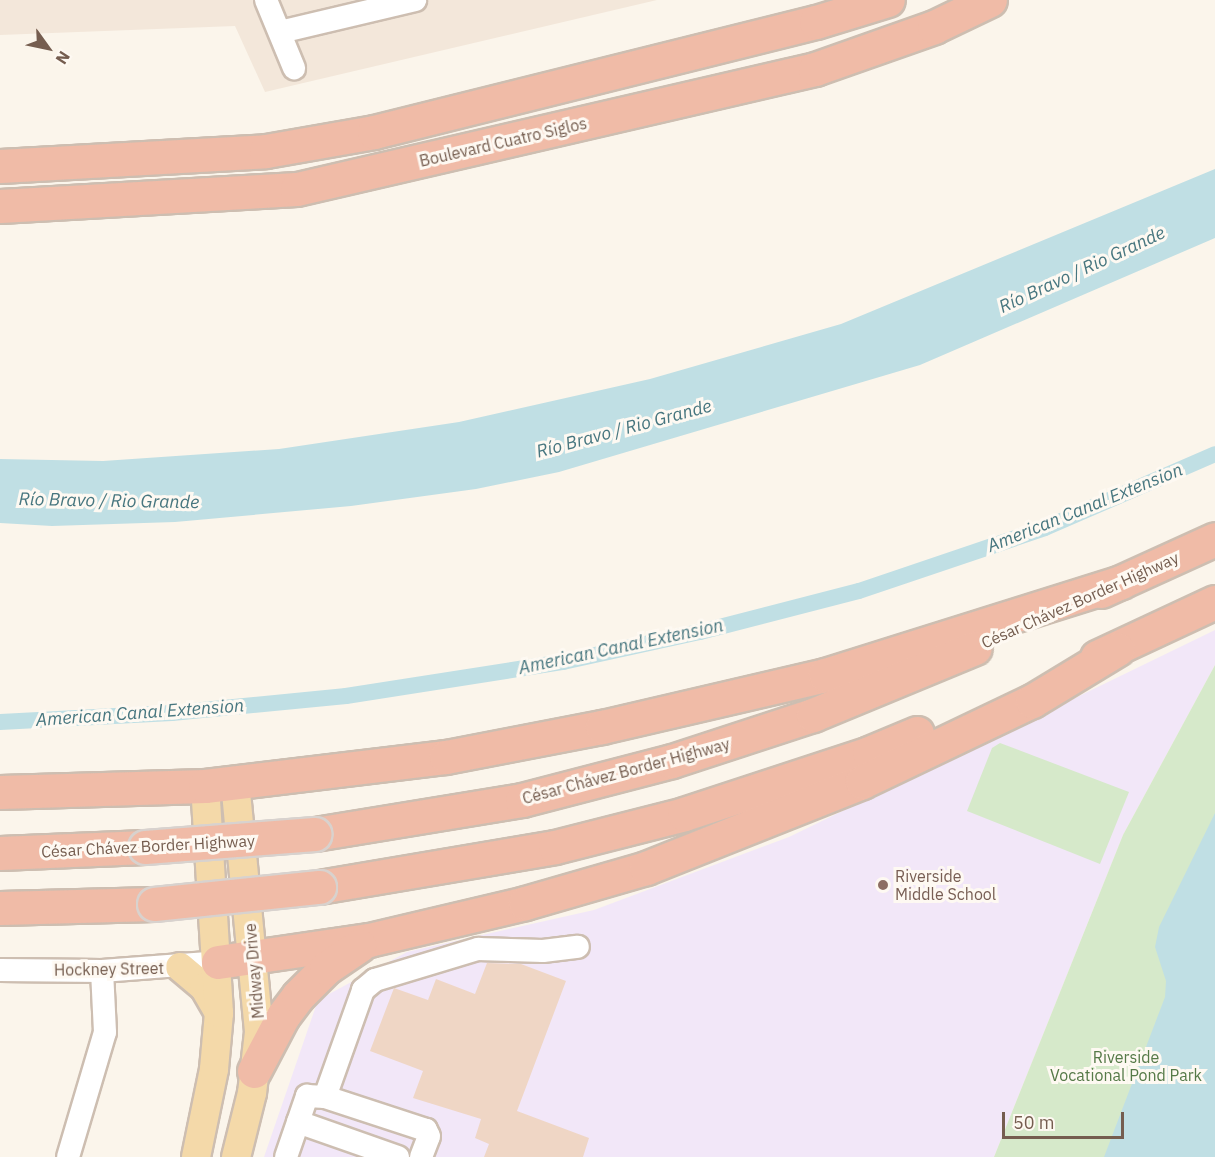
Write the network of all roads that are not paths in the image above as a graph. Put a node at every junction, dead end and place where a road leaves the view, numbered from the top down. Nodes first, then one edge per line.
1 (266, 0) edge
2 (415, 0) edge
3 (888, 0) edge
4 (990, 0) edge
5 (391, 2) edge
6 (280, 32) junction
7 (294, 68) dead end
8 (0, 166) edge
9 (0, 206) edge
10 (1215, 539) edge
11 (1121, 582) junction
12 (1215, 602) edge
13 (1118, 649) junction
14 (220, 784) junction
15 (0, 792) edge
16 (0, 853) edge
17 (0, 908) edge
18 (369, 940) junction
19 (578, 947) dead end
20 (253, 958) junction
21 (218, 962) junction
22 (180, 967) junction
23 (0, 970) edge
24 (102, 971) junction
25 (219, 1013) junction
26 (254, 1071) junction
27 (325, 1097) junction
28 (298, 1122) junction
29 (68, 1157) edge
30 (196, 1157) edge
31 (236, 1157) edge
32 (286, 1157) edge
33 (398, 1157) edge
34 (422, 1157) edge

1 - 6 street
2 - 5 street
3 - 8 highway
4 - 9 highway, Boulevard Cuatro Siglos
5 - 6 street
6 - 7 street
10 - 11 highway, César Chávez Border Highway
11 - 14 highway
11 - 16 highway, César Chávez Border Highway, bridge
12 - 13 highway
13 - 17 highway, bridge
13 - 18 highway
14 - 15 highway
14 - 20 main road, Midway Drive
14 - 21 main road
18 - 20 highway
18 - 26 highway
19 - 27 street
20 - 21 highway
20 - 26 main road, Midway Drive
21 - 22 street, Hockney Street
21 - 25 main road
22 - 24 street, Hockney Street
22 - 25 main road
23 - 24 street, Hockney Street
24 - 29 street
25 - 30 main road
26 - 31 main road, Midway Drive
27 - 28 street
27 - 34 street
28 - 32 street
28 - 33 street

